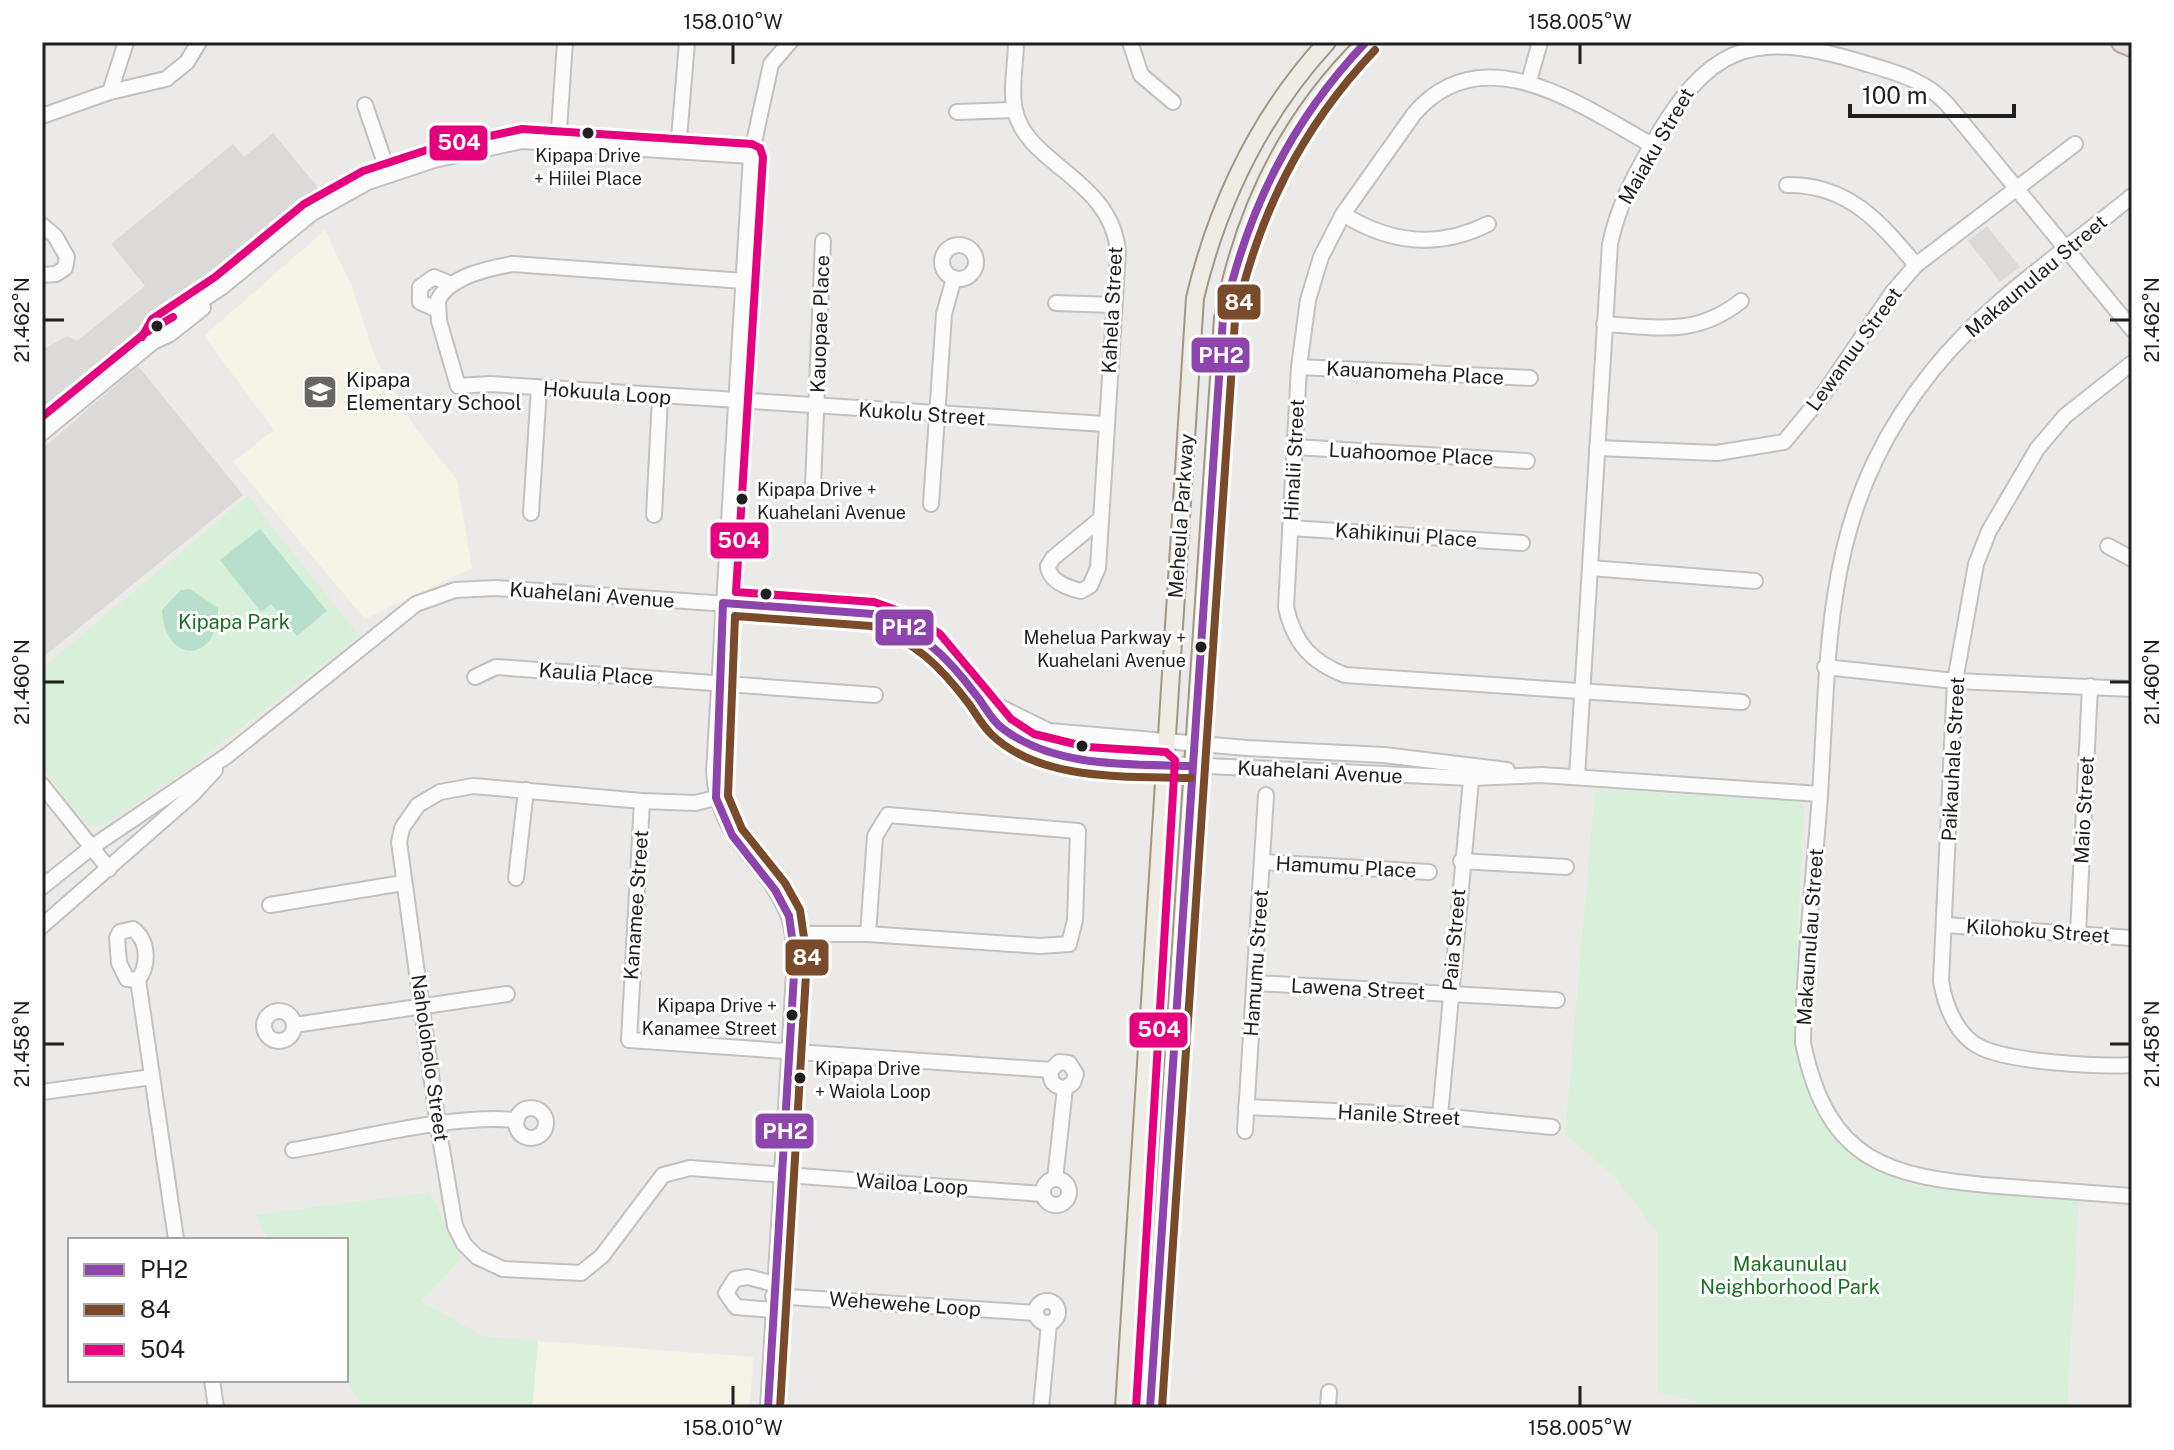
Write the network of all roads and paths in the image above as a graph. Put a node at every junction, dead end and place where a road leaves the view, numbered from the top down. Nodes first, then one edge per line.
1 (126, 42) edge
2 (199, 42) edge
3 (565, 42) edge
4 (687, 42) edge
5 (790, 42) edge
6 (1016, 42) edge
7 (1130, 42) edge
8 (1327, 42) edge
9 (1366, 42) edge
10 (1540, 42) edge
11 (2122, 42) edge
12 (2132, 46) edge
13 (1529, 81) junction
14 (110, 92) junction
15 (1173, 102) dead end
16 (365, 105) dead end
17 (1014, 110) junction
18 (957, 112) dead end
19 (42, 116) edge
20 (558, 144) junction
21 (2075, 144) dead end
22 (1652, 145) junction
23 (678, 151) junction
24 (751, 156) junction
25 (389, 175) junction
26 (1787, 185) dead end
27 (2017, 190) junction
28 (2132, 196) edge
29 (1343, 214) junction
30 (1488, 224) dead end
31 (42, 225) edge
32 (823, 241) dead end
33 (2066, 250) junction
34 (1916, 265) junction
35 (42, 275) edge
36 (954, 278) dead end
37 (744, 281) junction
38 (451, 284) junction
39 (1741, 301) dead end
40 (1056, 303) dead end
41 (1113, 305) junction
42 (438, 310) junction
43 (1604, 324) junction
44 (2132, 329) edge
45 (2132, 363) edge
46 (1299, 367) junction
47 (1530, 378) dead end
48 (539, 388) junction
49 (660, 398) junction
50 (738, 401) junction
51 (817, 407) junction
52 (938, 415) junction
53 (1105, 424) junction
54 (42, 433) edge
55 (1295, 447) junction
56 (1597, 448) junction
57 (1527, 461) dead end
58 (813, 486) dead end
59 (931, 504) dead end
60 (531, 513) dead end
61 (654, 515) dead end
62 (1098, 521) junction
63 (1290, 528) junction
64 (1522, 543) dead end
65 (2108, 546) dead end
66 (2132, 559) edge
67 (1590, 568) junction
68 (1755, 581) dead end
69 (723, 603) junction
70 (1825, 667) junction
71 (475, 677) dead end
72 (1955, 681) junction
73 (719, 682) junction
74 (2090, 686) junction
75 (2132, 689) edge
76 (1582, 691) junction
77 (875, 695) dead end
78 (978, 696) junction
79 (1742, 702) dead end
80 (1166, 741) junction
81 (1192, 744) junction
82 (228, 755) junction
83 (1164, 764) junction
84 (1191, 766) junction
85 (1471, 771) junction
86 (1577, 777) junction
87 (42, 785) edge
88 (526, 790) junction
89 (1820, 794) junction
90 (1266, 795) dead end
91 (716, 798) junction
92 (642, 801) junction
93 (92, 847) junction
94 (1461, 861) junction
95 (1263, 862) junction
96 (1566, 867) dead end
97 (109, 869) junction
98 (1429, 872) dead end
99 (516, 878) dead end
100 (403, 883) junction
101 (42, 887) edge
102 (270, 905) dead end
103 (1945, 925) junction
104 (42, 926) edge
105 (793, 934) junction
106 (868, 934) junction
107 (2078, 934) junction
108 (2132, 938) edge
109 (138, 980) dead end
110 (1255, 983) junction
111 (507, 994) dead end
112 (1449, 994) junction
113 (1557, 1000) dead end
114 (424, 1006) junction
115 (294, 1025) dead end
116 (791, 1052) junction
117 (2132, 1065) edge
118 (1051, 1070) junction
119 (152, 1077) junction
120 (1065, 1088) junction
121 (42, 1092) edge
122 (1246, 1107) junction
123 (1440, 1116) junction
124 (517, 1120) dead end
125 (438, 1126) junction
126 (1552, 1127) dead end
127 (1245, 1131) dead end
128 (293, 1150) dead end
129 (781, 1174) junction
130 (1055, 1179) junction
131 (1043, 1194) junction
132 (2132, 1196) edge
133 (176, 1238) edge
134 (773, 1297) junction
135 (1036, 1313) junction
136 (1049, 1323) junction
137 (212, 1382) edge
138 (1329, 1392) dead end
139 (216, 1408) edge
140 (768, 1408) edge
141 (1041, 1408) edge
142 (1124, 1408) edge
143 (1150, 1408) edge
144 (1328, 1408) edge

1 - 14 street
2 - 14 street
3 - 20 street
4 - 23 street
5 - 24 street
6 - 17 street
7 - 15 street
8 - 80 main road, Meheula Parkway
9 - 81 main road, Meheula Parkway
10 - 13 street
11 - 12 highway
13 - 22 street, Hinalii Street
13 - 29 street, Hinalii Street
14 - 19 street
16 - 25 street
17 - 18 street
17 - 41 street, Kahela Street
20 - 23 street
20 - 25 street
21 - 27 street, Lewanuu Street
22 - 27 street, Maiaku Street
22 - 43 street, Maiaku Street
23 - 24 street
24 - 37 street
25 - 54 street
26 - 34 street
27 - 33 street, Maiaku Street
27 - 34 street, Lewanuu Street
28 - 33 street, Makaunulau Street
29 - 30 street
29 - 46 street, Hinalii Street
31 - 35 street
32 - 51 street, Kauopae Place
33 - 44 street, Maiaku Street
33 - 70 street, Makaunulau Street
34 - 56 street, Lewanuu Street
36 - 52 street
37 - 38 street, Hokuula Loop
37 - 50 street
38 - 42 street
38 - 42 street, Hokuula Loop
39 - 43 street
40 - 41 street
41 - 53 street, Kahela Street
42 - 48 street, Hokuula Loop
43 - 56 street, Maiaku Street
45 - 72 street, Paikauhale Street
46 - 47 street, Kauanomeha Place
46 - 55 street, Hinalii Street
48 - 49 street, Hokuula Loop
48 - 60 street
49 - 50 street, Hokuula Loop
49 - 61 street
50 - 51 street, Kukolu Street
50 - 69 street
51 - 52 street, Kukolu Street
51 - 58 street, Kauopae Place
52 - 53 street, Kukolu Street
52 - 59 street
53 - 62 street, Kahela Street
55 - 57 street, Luahoomoe Place
55 - 63 street, Hinalii Street
56 - 67 street, Maiaku Street
62 - 62 street, Kahela Street
63 - 64 street, Kahikinui Place
63 - 76 street, Hinalii Street
65 - 66 street
67 - 68 street
67 - 76 street, Maiaku Street
69 - 73 street
69 - 78 street, Kuahelani Avenue
69 - 82 street, Kuahelani Avenue
70 - 72 street
70 - 89 street, Makaunulau Street
71 - 73 street, Kaulia Place
72 - 74 street
72 - 103 street, Paikauhale Street
73 - 77 street, Kaulia Place
73 - 91 street
74 - 75 street
74 - 107 street, Maio Street
76 - 79 street, Hinalii Street
76 - 86 street, Maiaku Street
78 - 80 street, Kuahelani Avenue
78 - 83 street, Kuahelani Avenue
80 - 81 street, Kuahelani Avenue
80 - 83 main road, Meheula Parkway
81 - 84 main road, Meheula Parkway
81 - 85 street, Kuahelani Avenue
82 - 93 street, Kuahelani Avenue
82 - 97 street, Kuahelani Avenue
83 - 84 street, Kuahelani Avenue
83 - 142 main road, Meheula Parkway
84 - 85 street, Kuahelani Avenue
84 - 143 main road, Meheula Parkway
85 - 86 street, Kuahelani Avenue
85 - 94 street, Paia Street
86 - 89 street, Kuahelani Avenue
87 - 93 street
88 - 92 street, Naholoholo Street
88 - 99 street
88 - 100 street, Naholoholo Street
89 - 132 street, Makaunulau Street
90 - 95 street, Hamumu Street
91 - 92 street, Naholoholo Street
91 - 105 street
92 - 116 street, Kanamee Street
93 - 97 street
93 - 101 street, Kuahelani Avenue
94 - 96 street
94 - 112 street, Paia Street
95 - 98 street, Hamumu Place
95 - 110 street, Hamumu Street
97 - 104 street, Kuahelani Avenue
100 - 102 street
100 - 114 street, Naholoholo Street
103 - 107 street, Kilohoku Street
103 - 117 street, Paikauhale Street
105 - 106 street
105 - 116 street
106 - 106 street
107 - 108 street, Kilohoku Street
109 - 119 street
110 - 112 street, Lawena Street
110 - 122 street, Hamumu Street
111 - 114 street
112 - 113 street, Lawena Street
112 - 123 street, Paia Street
114 - 115 street
114 - 125 street, Naholoholo Street
116 - 118 street, Wailoa Loop
116 - 129 street
118 - 120 street
118 - 120 street, Wailoa Loop
119 - 121 street
119 - 133 street
120 - 130 street, Wailoa Loop
122 - 123 street, Hanile Street
122 - 127 street, Hamumu Street
123 - 126 street, Hanile Street
124 - 125 street
125 - 128 street
125 - 129 street, Naholoholo Street
129 - 131 street, Wailoa Loop
129 - 134 street
130 - 131 street
130 - 131 street, Wailoa Loop
134 - 135 street, Wehewehe Loop
134 - 140 street
135 - 136 street
135 - 136 street, Wehewehe Loop
136 - 141 street, Wehewehe Loop
137 - 139 street
138 - 144 street

